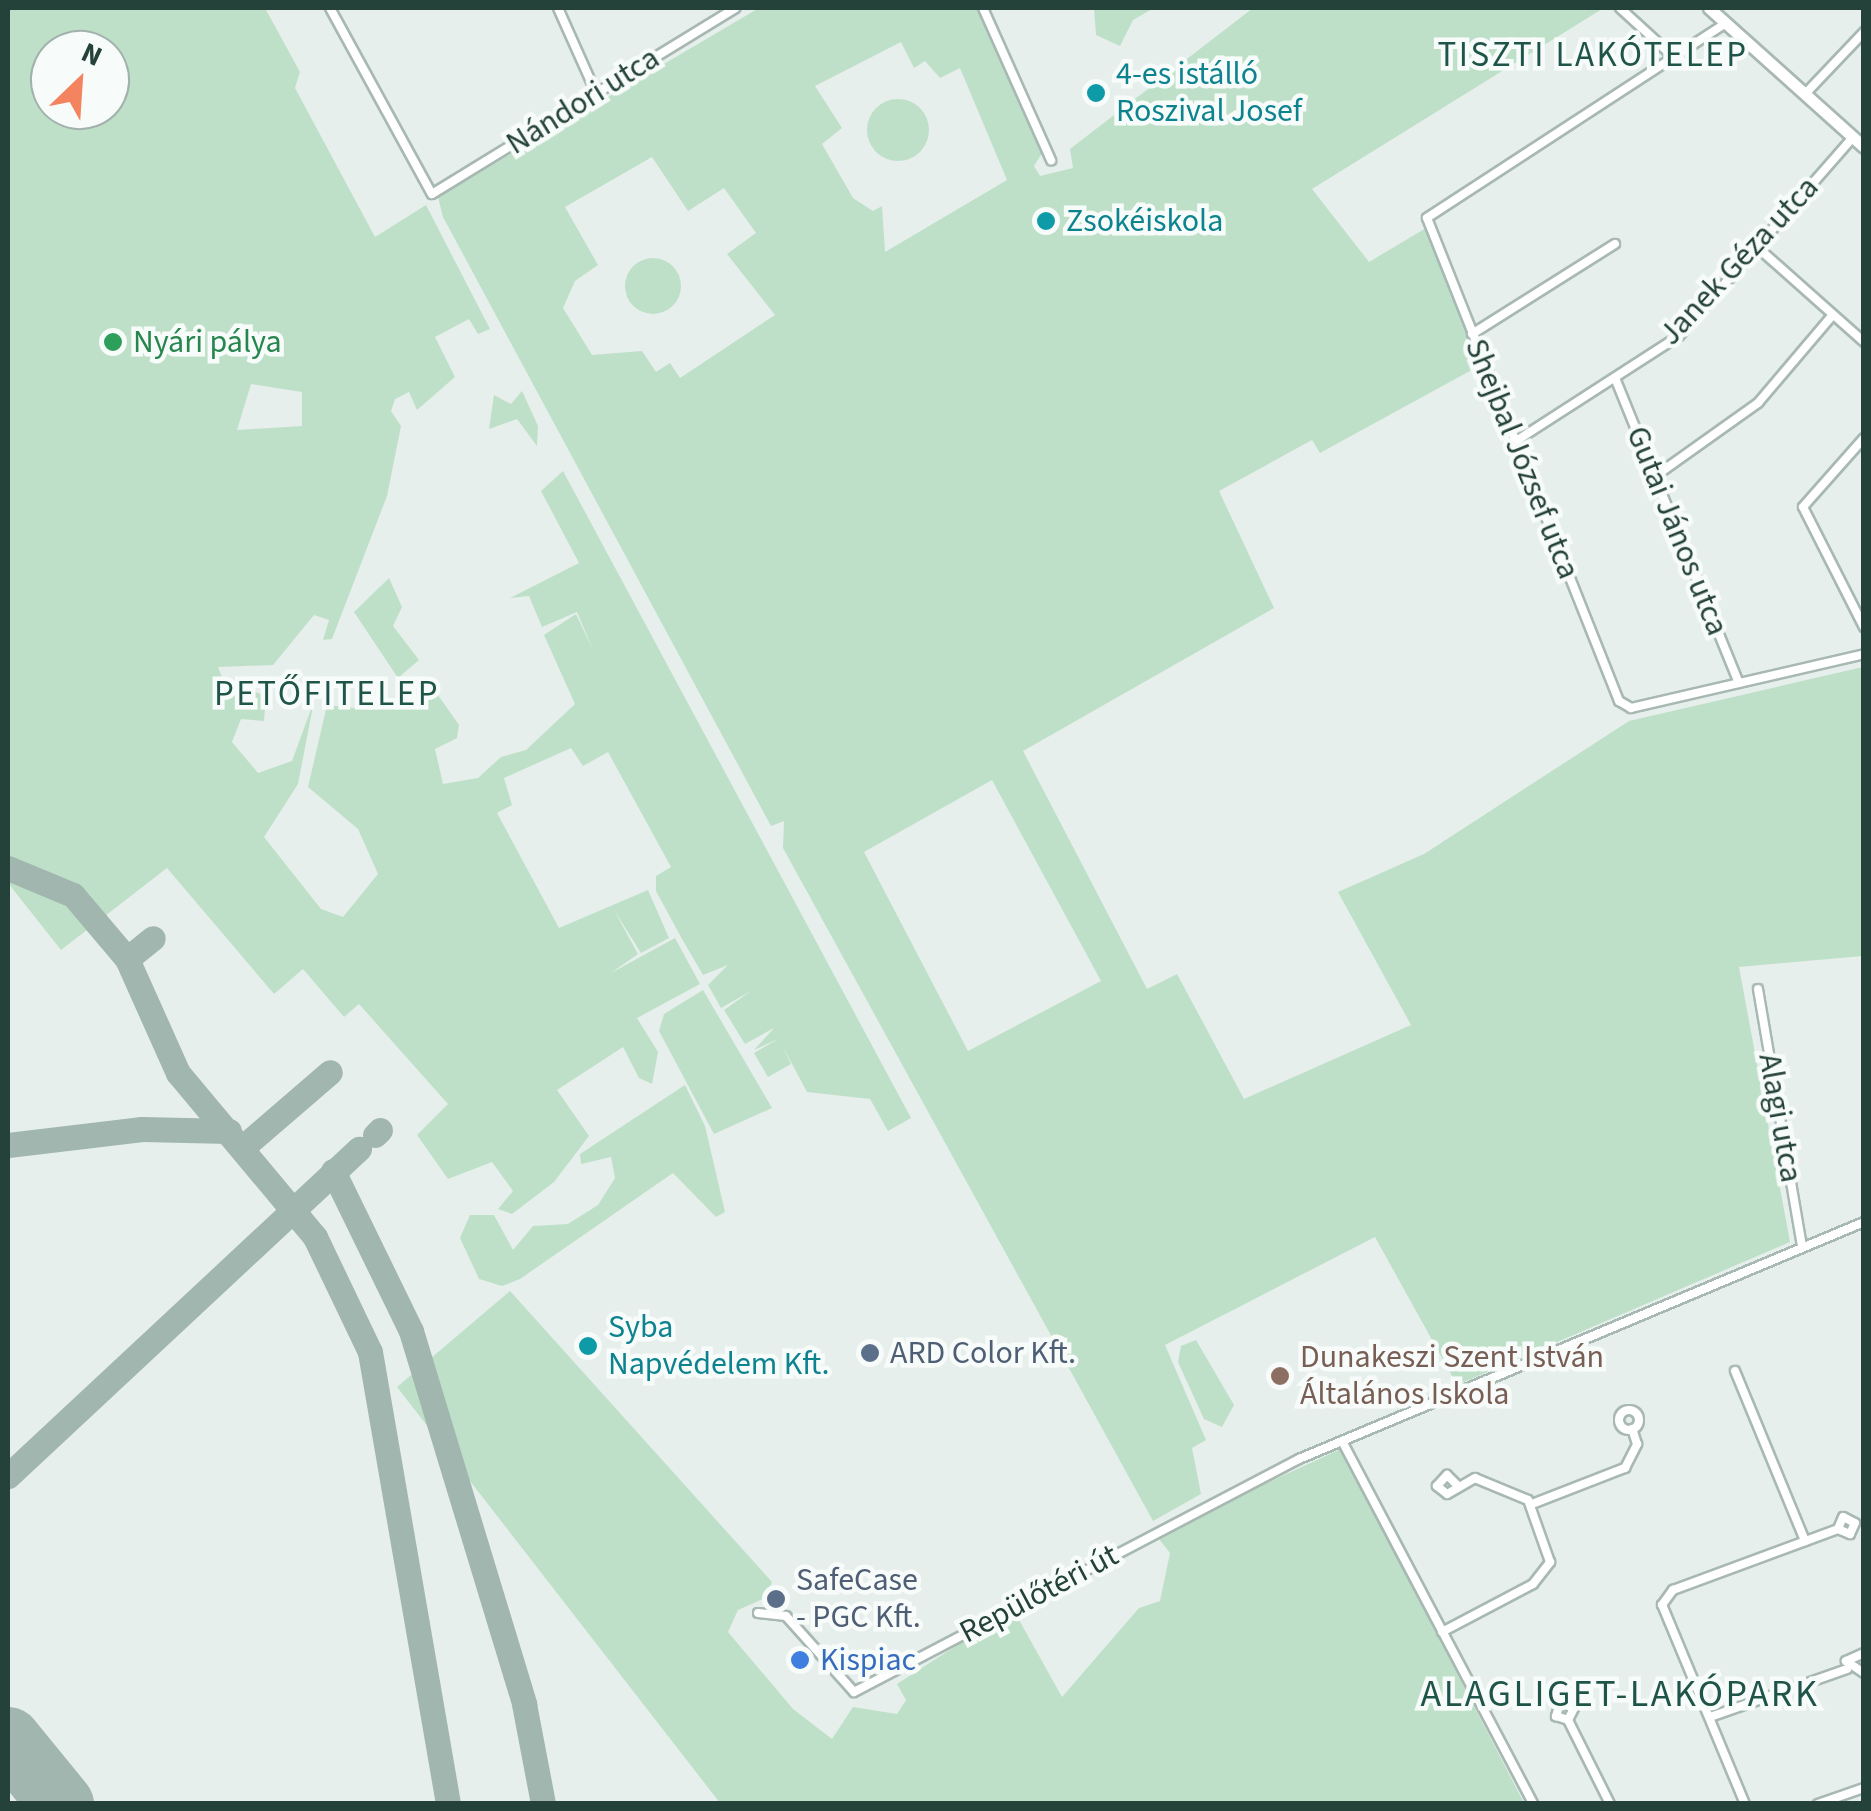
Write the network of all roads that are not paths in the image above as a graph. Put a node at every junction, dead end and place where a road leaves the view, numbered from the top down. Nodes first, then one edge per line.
1 (330, 8) edge
2 (558, 8) edge
3 (734, 8) edge
4 (983, 8) edge
5 (1620, 8) edge
6 (1720, 14) edge
7 (1864, 32) edge
8 (1676, 60) junction
9 (596, 93) junction
10 (1806, 94) junction
11 (1853, 137) junction
12 (1864, 146) edge
13 (1050, 160) dead end
14 (1615, 244) dead end
15 (1757, 247) junction
16 (1831, 317) junction
17 (1472, 334) junction
18 (1864, 342) edge
19 (1615, 378) junction
20 (1864, 438) edge
21 (1516, 442) junction
22 (1654, 476) junction
23 (1864, 627) edge
24 (1864, 654) edge
25 (1739, 683) junction
26 (1758, 990) dead end
27 (1864, 1222) edge
28 (1802, 1248) junction
29 (1735, 1370) dead end
30 (1632, 1429) dead end
31 (1364, 1432) junction
32 (1342, 1441) junction
33 (1351, 1462) junction
34 (1456, 1484) dead end
35 (1532, 1504) junction
36 (1838, 1529) dead end
37 (1805, 1541) junction
38 (758, 1613) dead end
39 (1442, 1632) junction
40 (1864, 1653) edge
41 (1847, 1669) junction
42 (1864, 1673) edge
43 (1713, 1716) junction
44 (1568, 1720) dead end
45 (1864, 1788) edge
46 (1533, 1804) edge
47 (1610, 1804) edge
48 (1745, 1804) edge
49 (1818, 1804) edge

1 - 9 street, Nándori utca
2 - 9 street
3 - 9 street, Nándori utca
4 - 13 street
5 - 8 street
6 - 8 street
6 - 10 main road
7 - 10 street
8 - 17 street, Shejbal József utca
10 - 11 main road
11 - 12 main road
11 - 15 street, Janek Géza utca
14 - 17 street
15 - 16 street
15 - 19 street, Janek Géza utca
16 - 18 street
16 - 22 street
17 - 21 street, Shejbal József utca
19 - 21 street, Janek Géza utca
19 - 22 street, Gutai János utca
20 - 23 street
21 - 25 street, Shejbal József utca
22 - 25 street, Gutai János utca
24 - 25 street
26 - 28 street, Alagi utca
27 - 28 street, Repülőtéri út
28 - 31 street, Repülőtéri út
29 - 37 street
30 - 35 street
31 - 32 street, Repülőtéri út
31 - 33 street
32 - 33 street
32 - 38 street, Repülőtéri út
33 - 39 street
34 - 35 street
35 - 39 street
36 - 37 street
37 - 43 street
39 - 46 street
40 - 41 street
41 - 42 street
41 - 43 street
43 - 48 street
44 - 47 street
45 - 49 street

